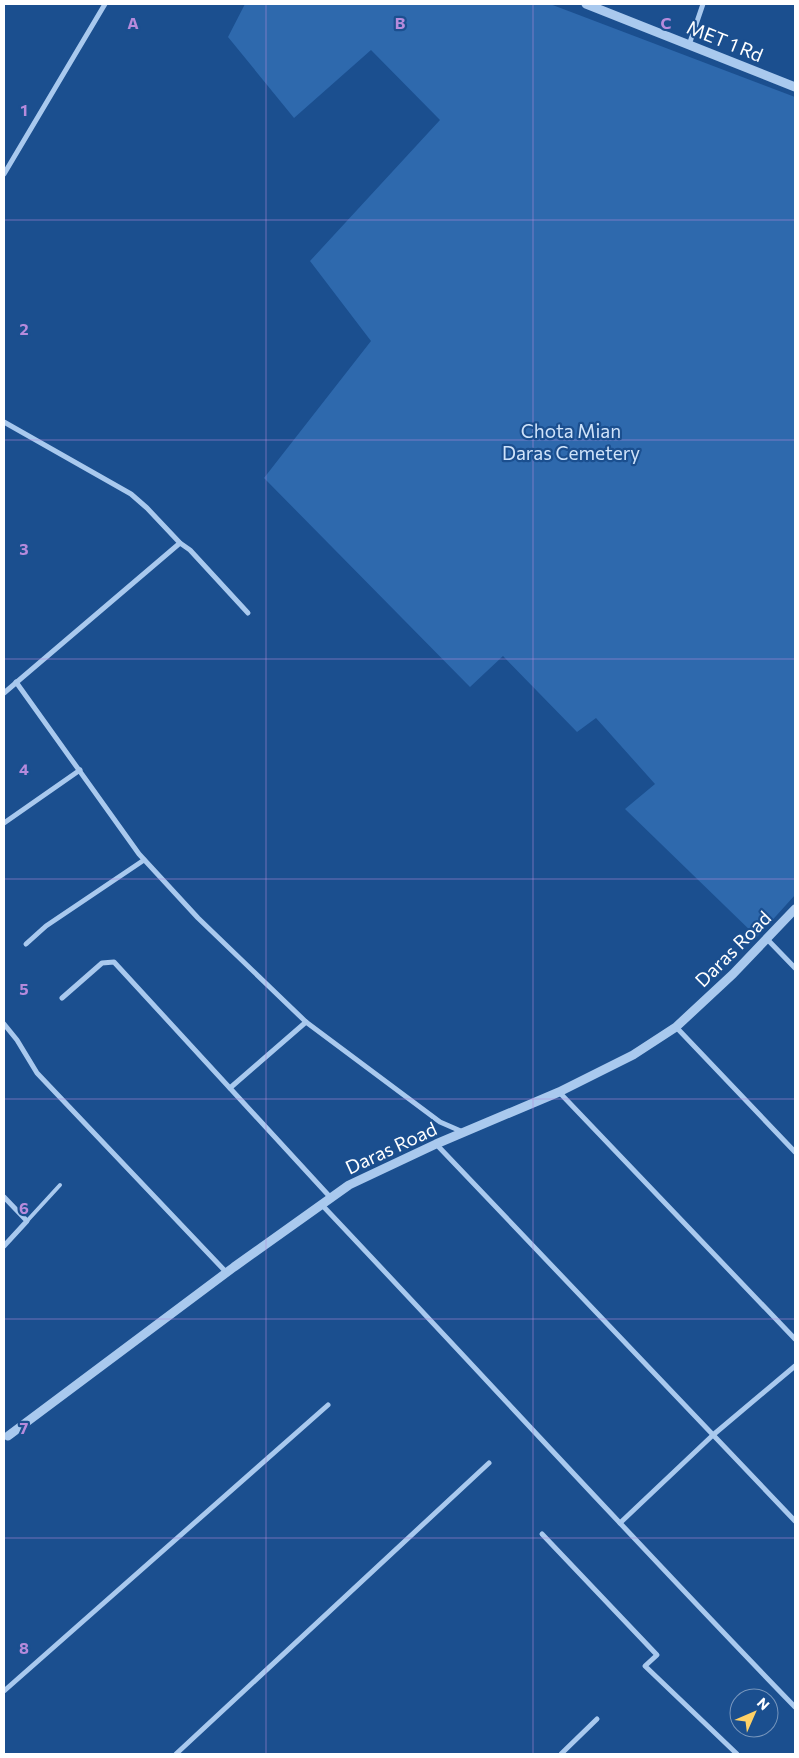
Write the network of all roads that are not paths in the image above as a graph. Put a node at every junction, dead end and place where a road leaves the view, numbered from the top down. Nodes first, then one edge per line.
1 (105, 4) edge
2 (586, 4) edge
3 (703, 4) edge
4 (603, 7) edge
5 (689, 44) junction
6 (795, 87) edge
7 (4, 174) edge
8 (4, 422) edge
9 (180, 543) junction
10 (248, 613) dead end
11 (16, 682) junction
12 (4, 692) edge
13 (80, 770) junction
14 (4, 823) edge
15 (144, 860) junction
16 (795, 909) edge
17 (766, 938) junction
18 (26, 944) dead end
19 (795, 968) edge
20 (62, 998) dead end
21 (306, 1022) junction
22 (4, 1024) edge
23 (676, 1028) junction
24 (230, 1088) junction
25 (560, 1092) junction
26 (463, 1132) junction
27 (436, 1144) junction
28 (795, 1152) edge
29 (60, 1185) dead end
30 (4, 1197) edge
31 (332, 1198) junction
32 (322, 1205) junction
33 (27, 1222) junction
34 (4, 1246) edge
35 (226, 1272) junction
36 (795, 1339) edge
37 (795, 1366) edge
38 (328, 1405) dead end
39 (5, 1435) edge
40 (713, 1435) junction
41 (488, 1463) dead end
42 (795, 1522) edge
43 (620, 1523) junction
44 (542, 1534) dead end
45 (4, 1691) edge
46 (795, 1707) edge
47 (597, 1719) dead end
48 (176, 1754) edge
49 (561, 1754) edge
50 (737, 1754) edge

1 - 7 street
2 - 4 street, MET 1 Rd
3 - 5 street
4 - 5 street, MET 1 Rd
5 - 6 street, MET 1 Rd
8 - 9 street
9 - 10 street
9 - 11 street
11 - 12 street
11 - 13 street
13 - 14 street
13 - 15 street
15 - 18 street
15 - 21 street
16 - 17 street, Daras Road
17 - 19 street
17 - 23 street, Daras Road
20 - 24 street
21 - 24 street
21 - 26 street
22 - 35 street
23 - 25 street, Daras Road
23 - 28 street
24 - 31 street
25 - 26 street, Daras Road
25 - 36 street
26 - 27 street, Daras Road
27 - 31 street, Daras Road
27 - 40 street
29 - 33 lane
30 - 33 street
31 - 32 street, Daras Road
32 - 35 street, Daras Road
32 - 43 street
33 - 34 street
35 - 39 street, Daras Road
37 - 40 street
38 - 45 street
40 - 42 street
40 - 43 street
41 - 48 street
43 - 46 street
44 - 50 street
47 - 49 street

